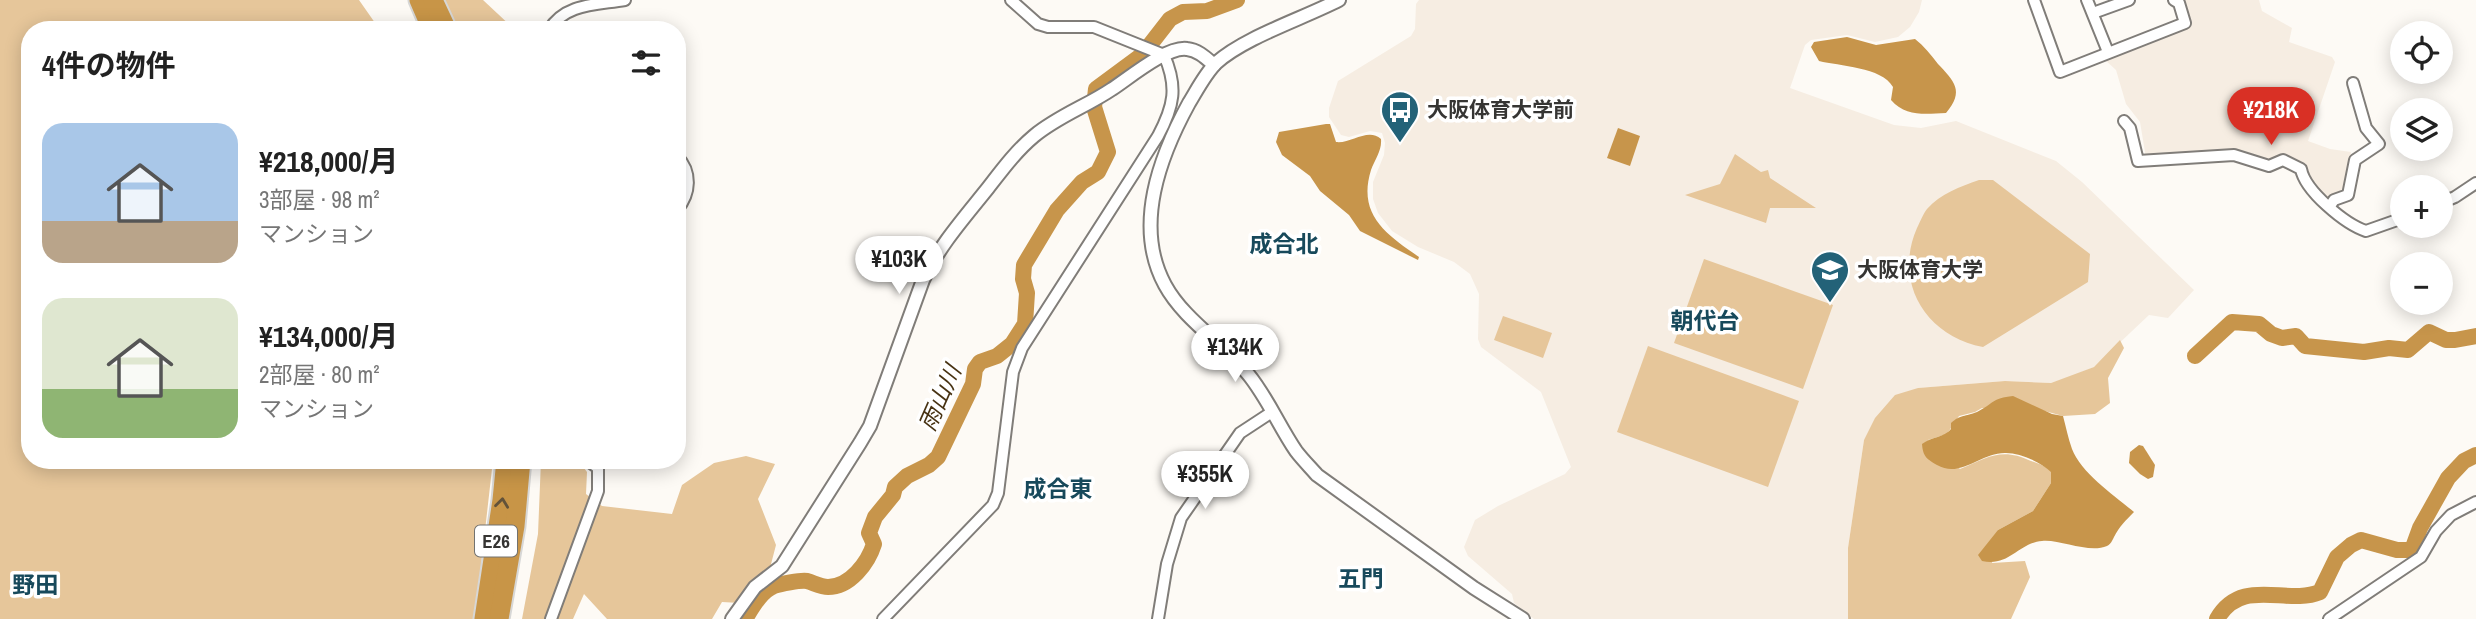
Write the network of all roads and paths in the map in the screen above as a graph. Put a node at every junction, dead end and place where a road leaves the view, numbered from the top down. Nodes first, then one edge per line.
1 (419, 0) edge
2 (433, 0) edge
3 (625, 0) edge
4 (1011, 0) edge
5 (1339, 0) edge
6 (2034, 0) edge
7 (2087, 0) edge
8 (2129, 0) edge
9 (2174, 0) edge
10 (2093, 13) junction
11 (428, 21) edge
12 (443, 21) edge
13 (555, 21) edge
14 (2108, 52) junction
15 (1164, 55) junction
16 (1214, 65) junction
17 (2353, 83) dead end
18 (2124, 121) dead end
19 (686, 172) edge
20 (2476, 184) edge
21 (686, 194) edge
22 (2453, 198) edge
23 (2330, 206) junction
24 (2390, 223) edge
25 (1272, 412) junction
26 (512, 469) edge
27 (513, 469) edge
28 (598, 469) edge
29 (2476, 502) edge
30 (484, 619) edge
31 (499, 619) edge
32 (551, 619) edge
33 (732, 619) edge
34 (883, 619) edge
35 (1158, 619) edge
36 (1523, 619) edge
37 (2329, 619) edge

1 - 11 highway
2 - 12 highway
3 - 13 street
4 - 15 street
5 - 16 street
6 - 14 street
7 - 10 street
8 - 10 street
9 - 14 street
10 - 14 street
15 - 16 street
15 - 33 street
15 - 34 street
16 - 25 street
17 - 23 street
18 - 23 street
19 - 21 street
20 - 22 street
23 - 24 street
25 - 35 street
25 - 36 street
30 -> 26 highway, E26
27 - 31 highway, E26
28 - 32 street
29 - 37 street

